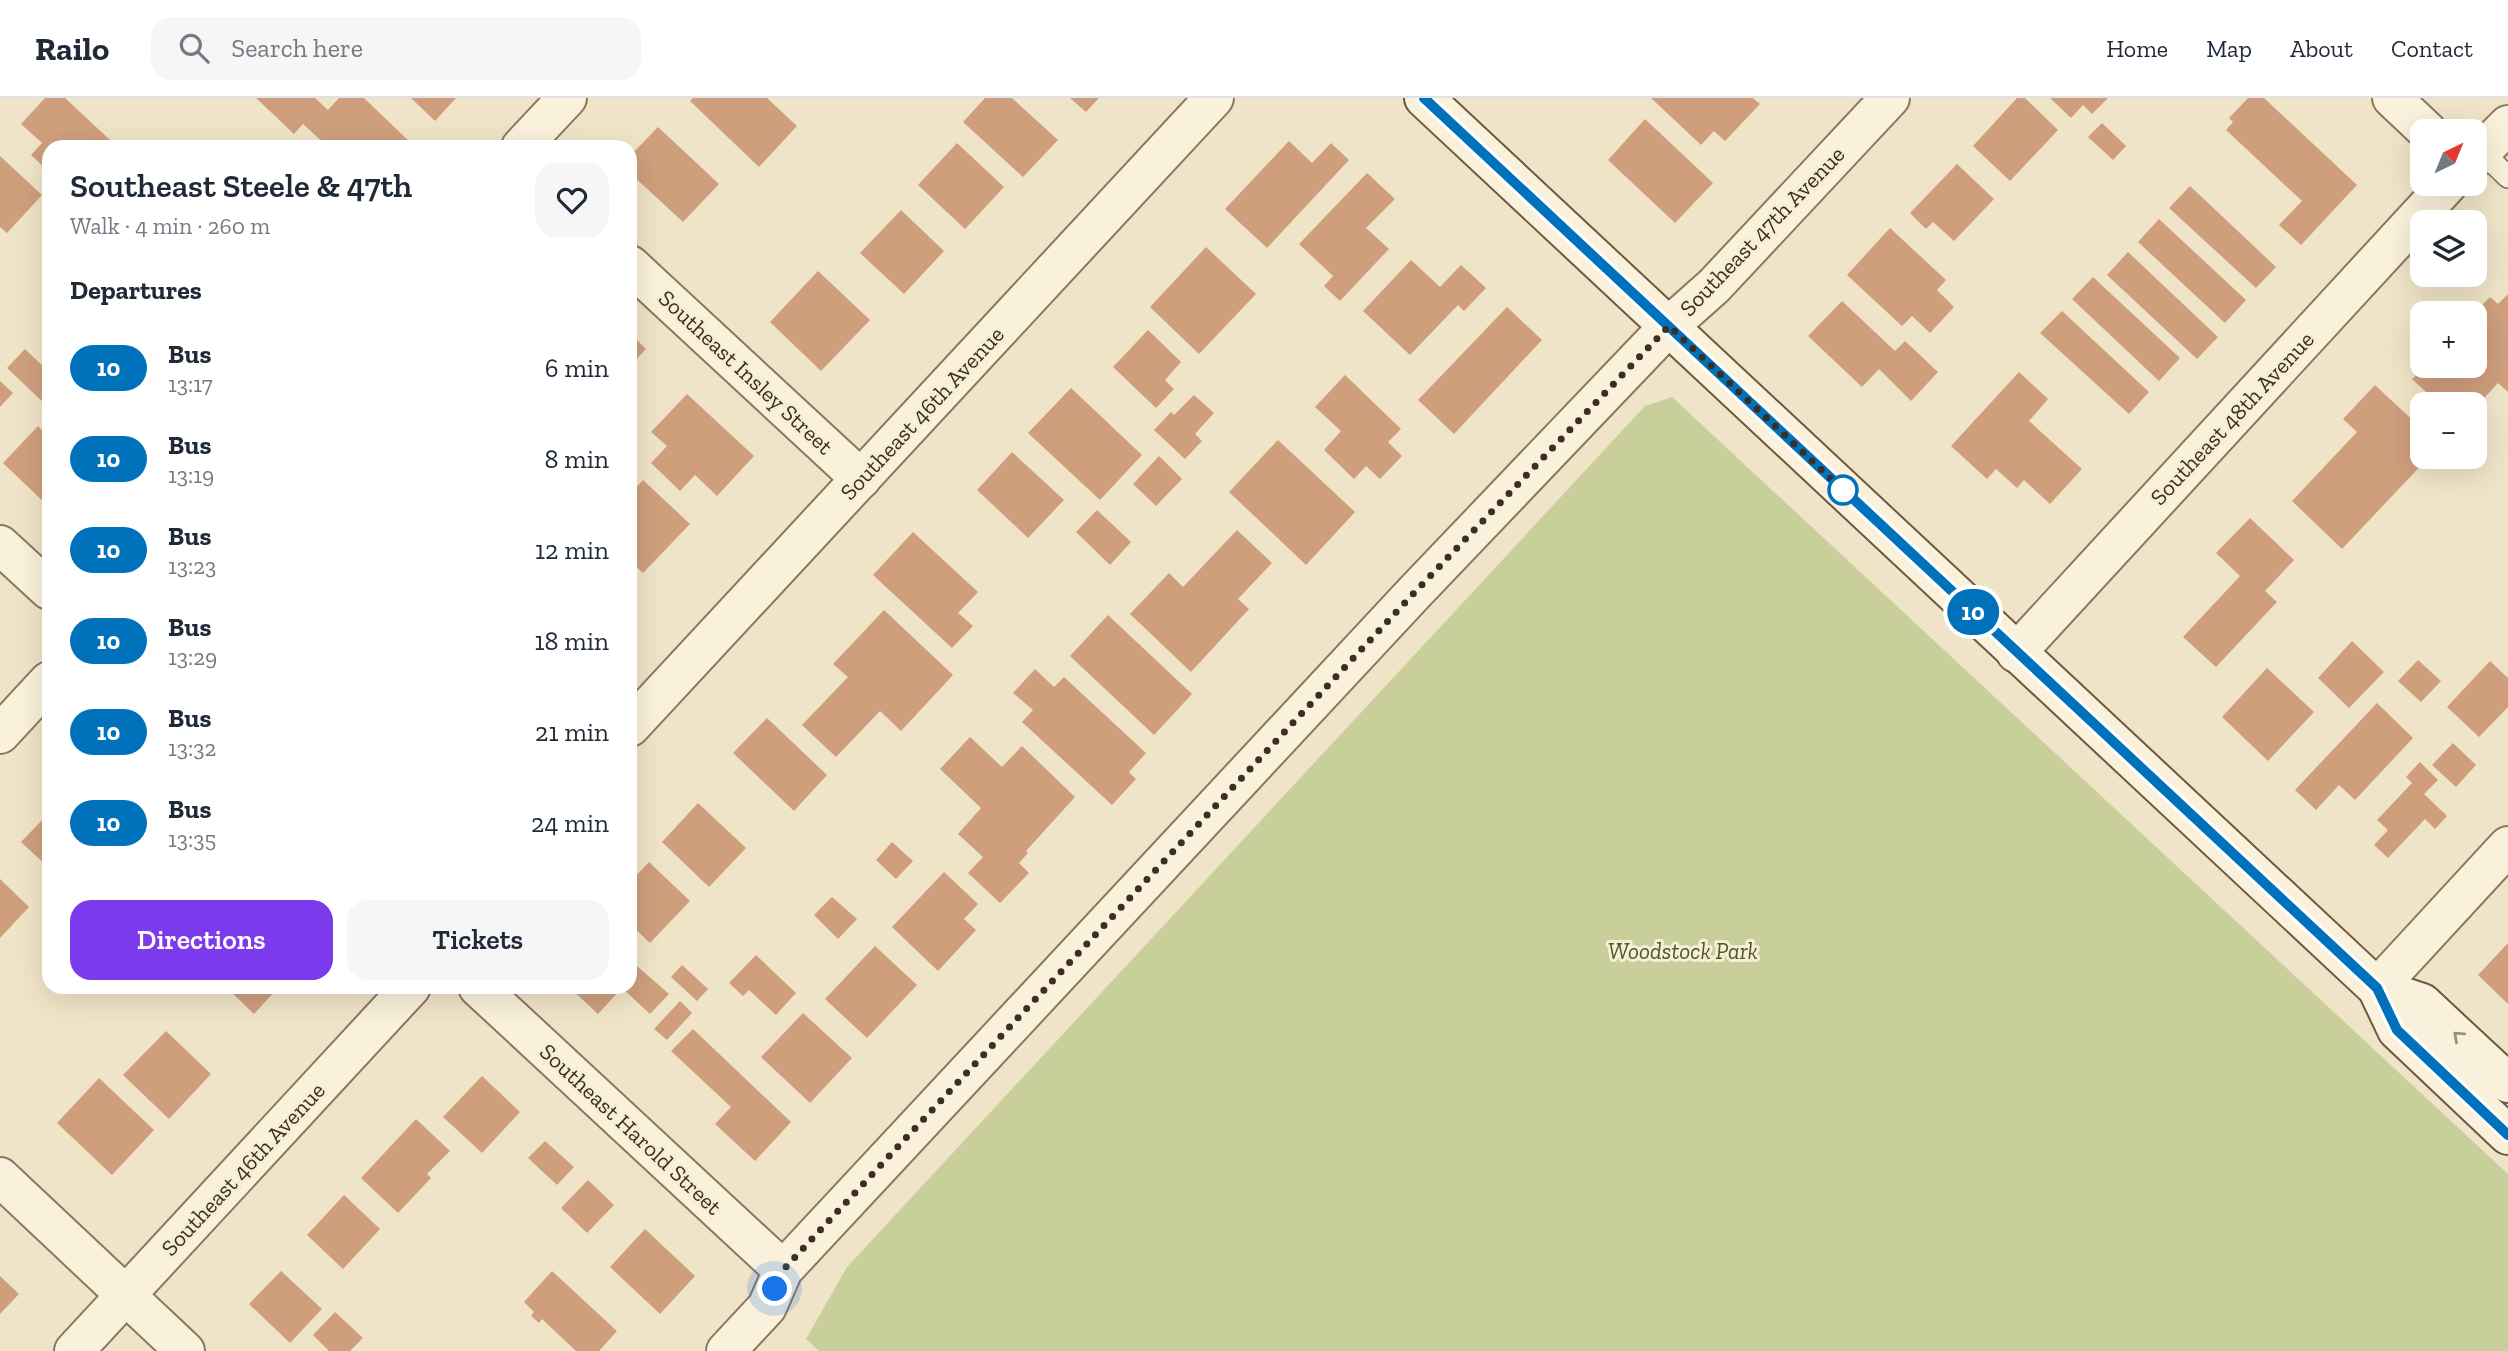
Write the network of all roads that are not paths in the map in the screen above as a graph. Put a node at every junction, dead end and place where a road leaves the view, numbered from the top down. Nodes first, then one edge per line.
1 (567, 98) edge
2 (1214, 98) edge
3 (1424, 98) edge
4 (1890, 98) edge
5 (2392, 98) edge
6 (2414, 119) edge
7 (2508, 125) edge
8 (528, 140) edge
9 (2488, 163) edge
10 (2437, 196) edge
11 (637, 271) edge
12 (1669, 326) junction
13 (861, 479) junction
14 (0, 545) edge
15 (42, 584) edge
16 (2016, 653) junction
17 (42, 689) edge
18 (637, 719) edge
19 (0, 734) edge
20 (2508, 846) edge
21 (2377, 988) junction
22 (405, 994) edge
23 (486, 994) edge
24 (2508, 1083) edge
25 (2508, 1135) edge
26 (0, 1177) edge
27 (783, 1270) junction
28 (126, 1295) junction
29 (74, 1351) edge
30 (185, 1351) edge
31 (726, 1351) edge

1 - 8 street
2 - 13 street, Southeast 46th Avenue
3 - 12 street
4 - 12 street, Southeast 47th Avenue
5 - 6 street
7 - 9 street
10 - 16 street, Southeast 48th Avenue
11 - 13 street, Southeast Insley Street
12 - 16 street
12 - 27 street, Southeast 47th Avenue
13 - 18 street, Southeast 46th Avenue
14 - 15 street
16 - 21 street
17 - 19 street
20 - 21 street
24 -> 21 street
21 - 25 street
22 - 28 street, Southeast 46th Avenue
23 - 27 street, Southeast Harold Street
26 - 28 street
27 - 31 street, Southeast 47th Avenue
28 - 29 street, Southeast 46th Avenue
28 - 30 street

